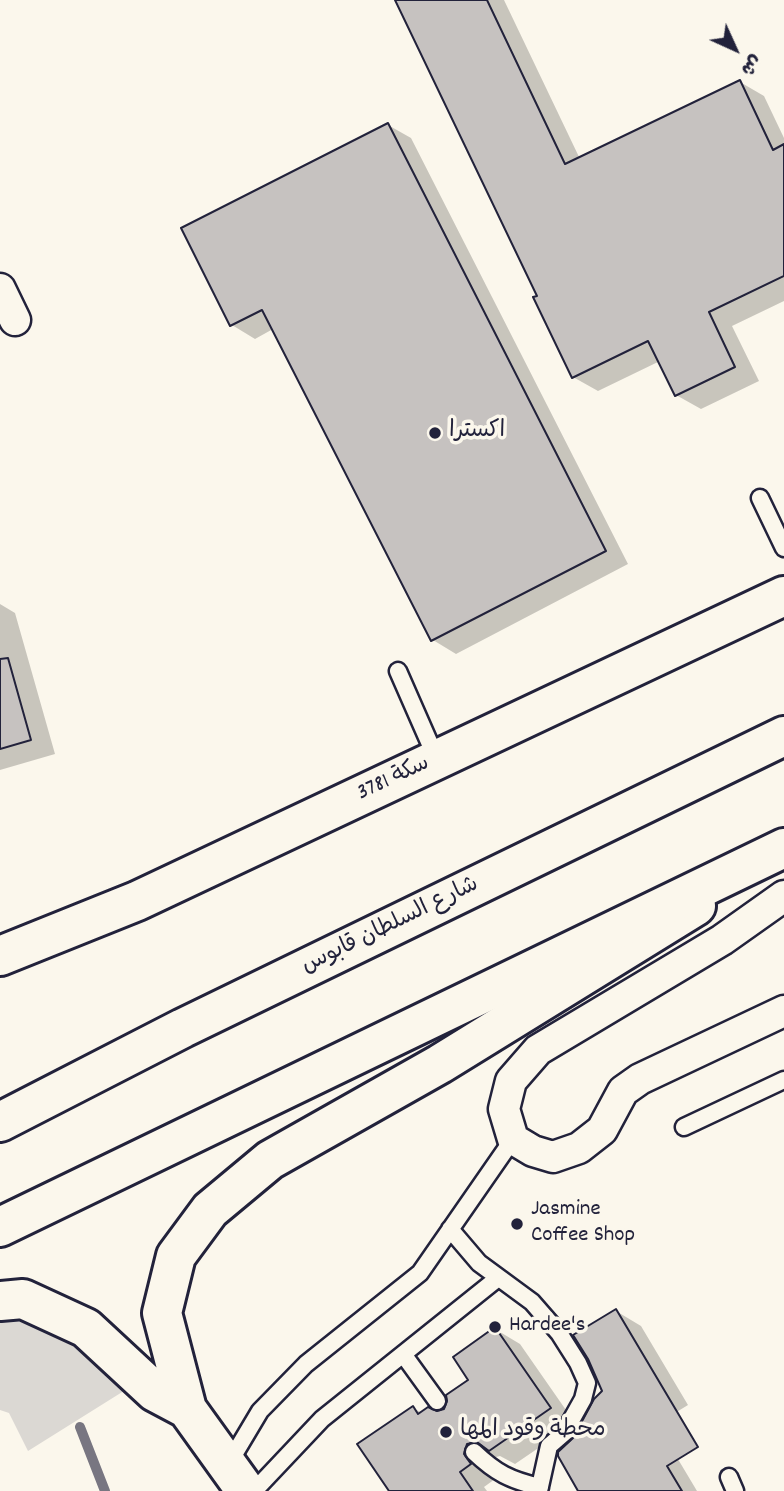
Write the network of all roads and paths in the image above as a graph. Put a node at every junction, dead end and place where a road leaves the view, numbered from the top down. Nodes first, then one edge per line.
1 (0, 289) edge
2 (15, 320) dead end
3 (760, 498) dead end
4 (784, 548) edge
5 (784, 596) edge
6 (398, 671) dead end
7 (784, 736) edge
8 (437, 760) junction
9 (784, 850) edge
10 (784, 896) edge
11 (0, 956) edge
12 (784, 1011) edge
13 (183, 1028) junction
14 (784, 1080) edge
15 (0, 1103) edge
16 (0, 1122) edge
17 (684, 1127) dead end
18 (513, 1139) junction
19 (0, 1227) edge
20 (450, 1229) junction
21 (498, 1278) junction
22 (0, 1301) edge
23 (403, 1354) junction
24 (437, 1401) dead end
25 (187, 1409) junction
26 (474, 1452) dead end
27 (242, 1482) edge
28 (539, 1489) edge

1 - 2 street
3 - 4 lane
5 - 8 main road, سكة 3781
6 - 8 lane
7 - 13 main road, شارع السلطان قابوس
8 - 11 main road, سكة 3781
9 - 19 main road
9 - 25 main road
10 - 18 street
12 - 18 street
13 - 15 main road
13 - 16 main road, شارع السلطان قابوس
14 - 17 lane
18 - 20 lane
20 - 21 lane
20 - 27 lane
21 - 23 lane
21 - 28 lane
22 - 25 main road
23 - 24 lane
23 - 27 lane
25 - 27 main road
26 - 28 lane

